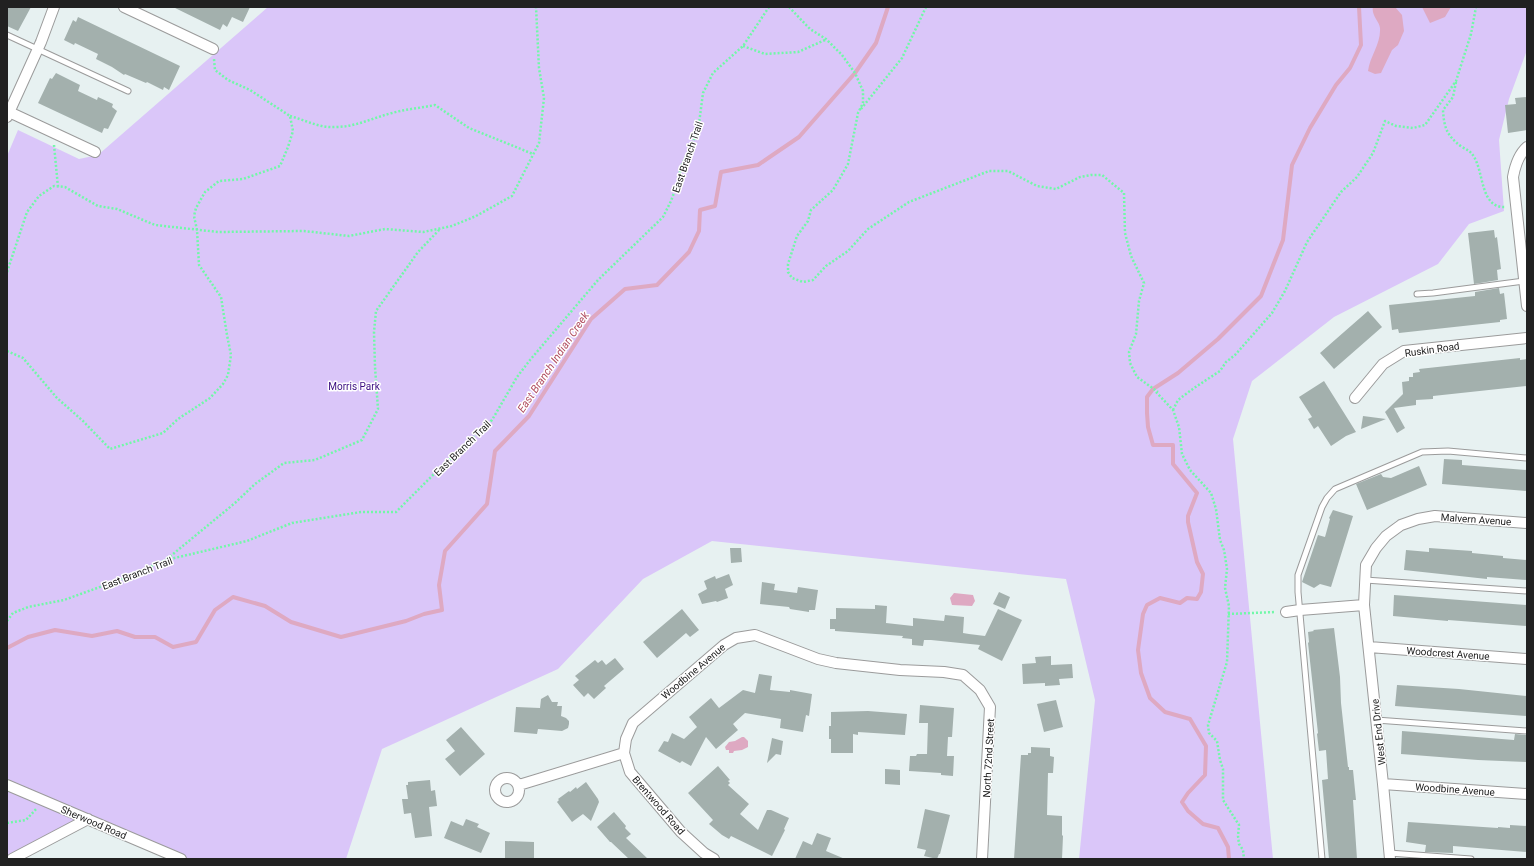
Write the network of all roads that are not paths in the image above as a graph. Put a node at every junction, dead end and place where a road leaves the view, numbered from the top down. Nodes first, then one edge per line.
1 (54, 7) edge
2 (124, 7) edge
3 (7, 35) edge
4 (213, 49) road end
5 (37, 50) junction
6 (128, 92) dead end
7 (8, 113) edge
8 (1527, 147) edge
9 (94, 152) dead end
10 (1524, 281) junction
11 (1417, 294) dead end
12 (1527, 306) edge
13 (1527, 338) edge
14 (1355, 398) dead end
15 (1527, 458) edge
16 (1527, 523) edge
17 (1365, 580) junction
18 (1527, 591) edge
19 (1364, 605) junction
20 (1300, 610) junction
21 (1286, 612) road end
22 (1369, 647) junction
23 (1527, 659) edge
24 (956, 674) joint
25 (1376, 720) junction
26 (1527, 731) edge
27 (624, 753) junction
28 (1383, 784) junction
29 (7, 785) edge
30 (519, 785) dead end
31 (1527, 794) edge
32 (88, 819) junction
33 (1390, 856) edge
34 (12, 859) edge
35 (180, 859) edge
36 (714, 859) edge
37 (982, 859) edge
38 (1322, 859) edge
39 (1471, 859) edge

1 - 5 street
2 - 4 street
3 - 5 lane
5 - 6 lane
5 - 7 street
7 - 9 street
8 - 10 street
10 - 11 lane
10 - 12 street
13 - 14 street, Ruskin Road
15 - 20 lane
16 - 17 street, Malvern Avenue
17 - 18 lane
17 - 19 street, Malvern Avenue
19 - 20 street
19 - 22 street, West End Drive
20 - 21 street
20 - 38 lane
22 - 23 street, Woodcrest Avenue
22 - 25 street, West End Drive
24 - 27 street, Woodbine Avenue
24 - 37 street, North 72nd Street
25 - 26 lane
25 - 28 street, West End Drive
27 - 30 street
27 - 36 street, Brentwood Road
28 - 31 street, Woodbine Avenue
28 - 33 street, West End Drive
29 - 32 street, Sherwood Road
32 - 34 street
32 - 35 street, Sherwood Road
33 - 39 lane

